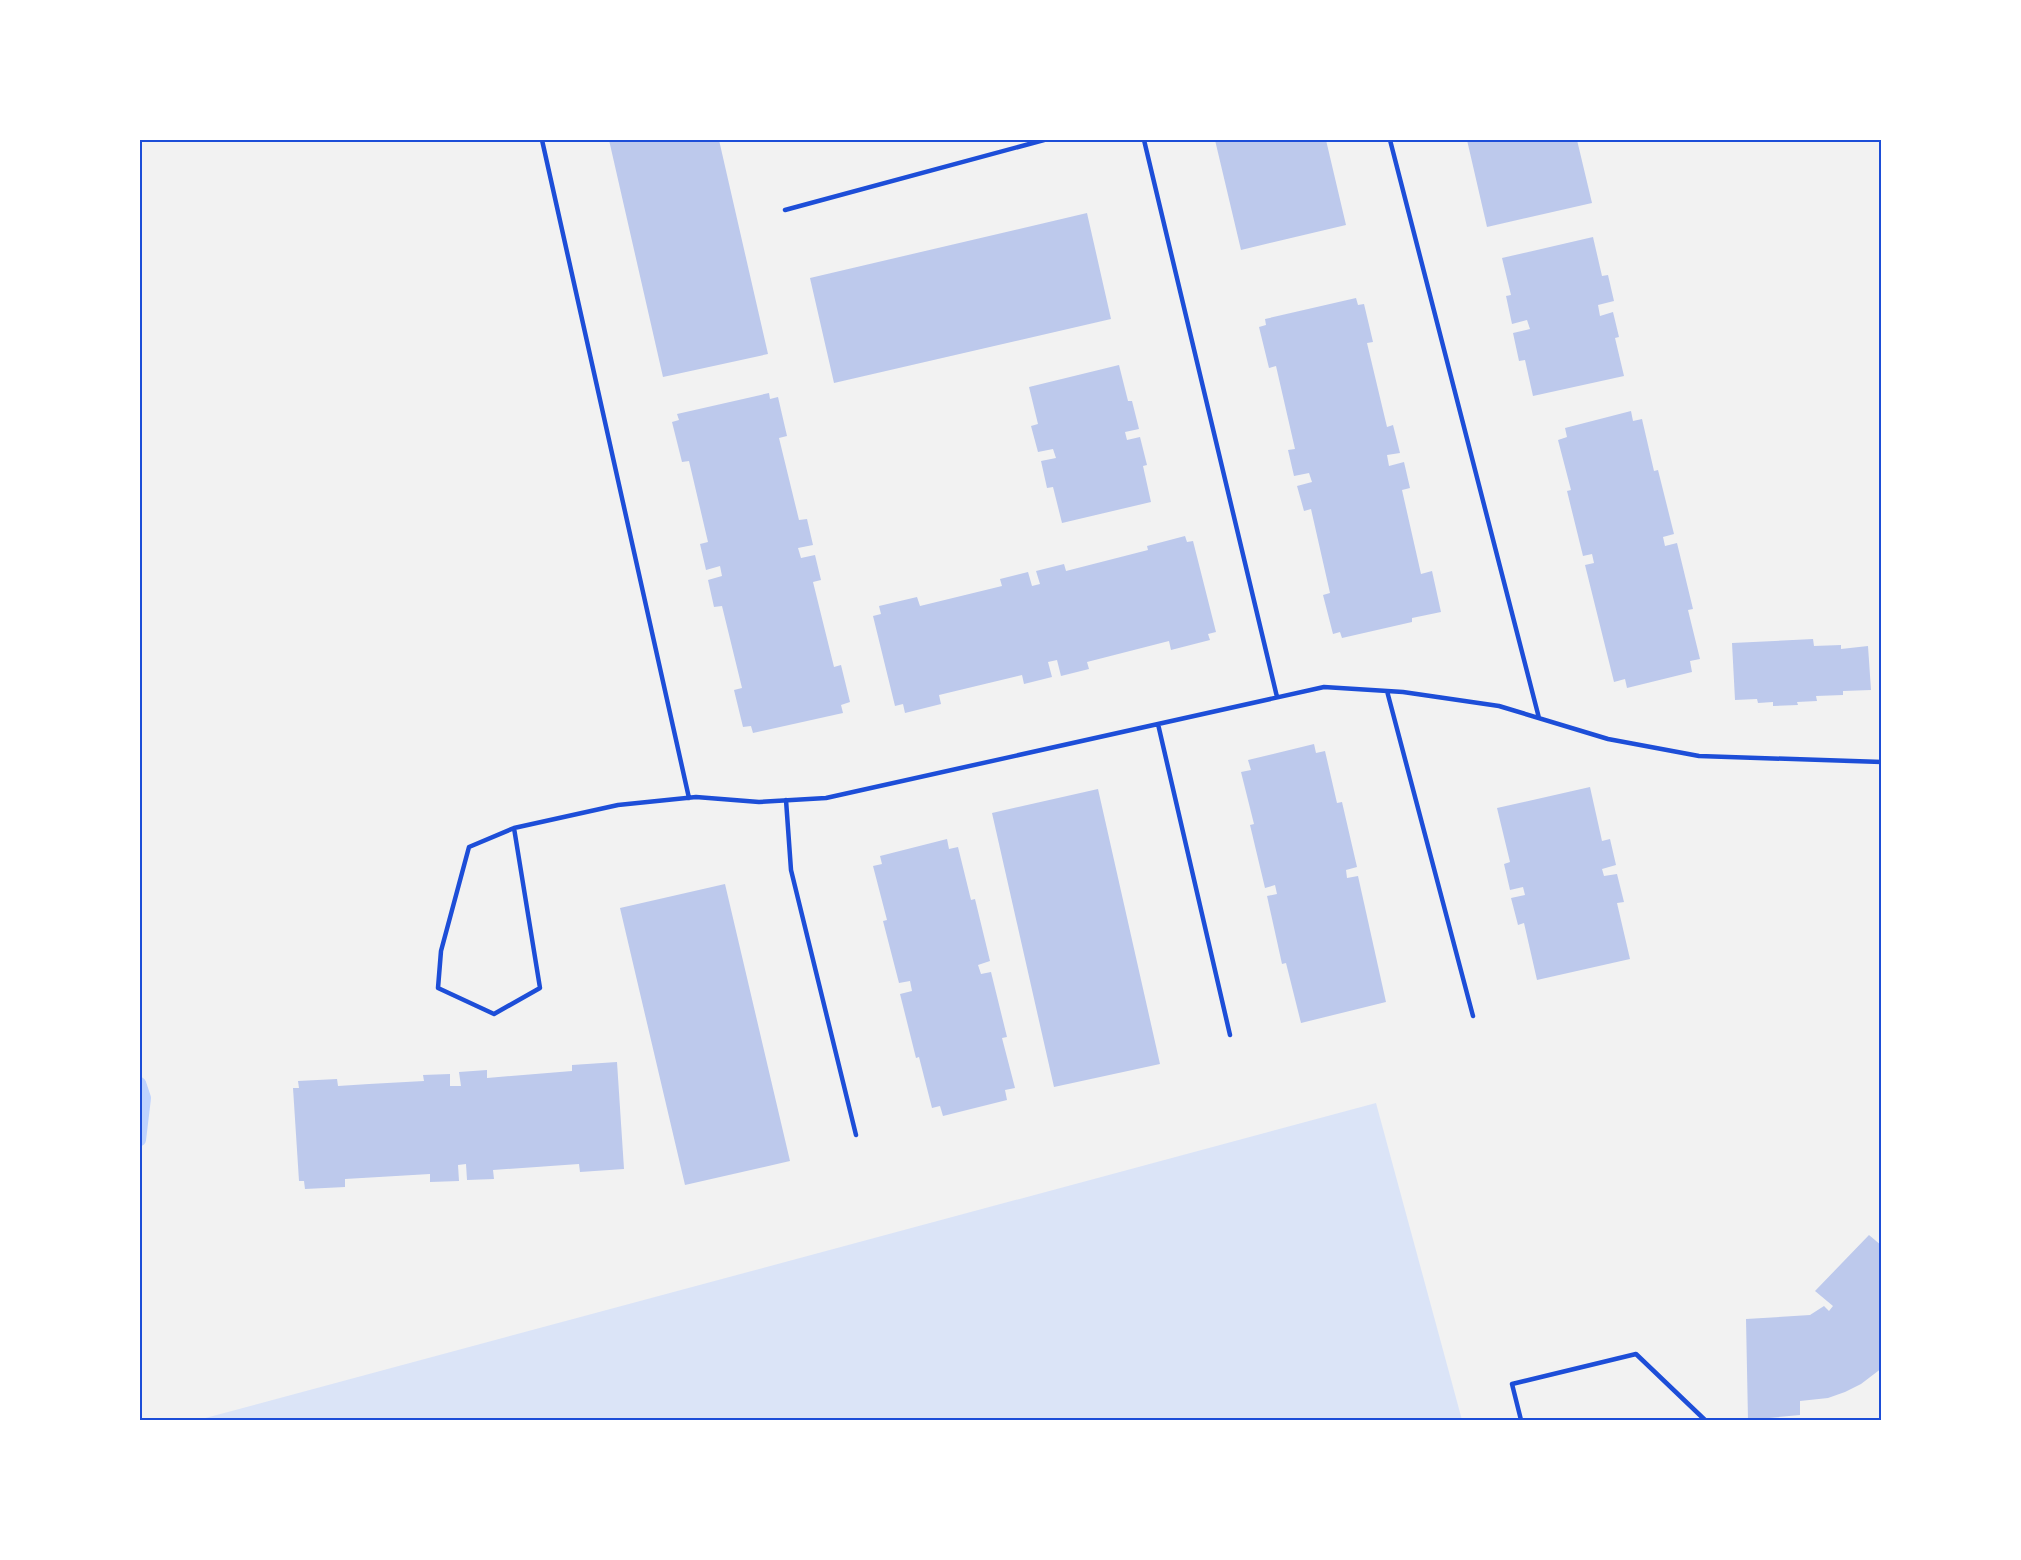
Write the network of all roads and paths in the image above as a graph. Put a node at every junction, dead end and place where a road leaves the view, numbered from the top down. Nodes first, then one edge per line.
1 (542, 140) edge
2 (1044, 140) edge
3 (1144, 140) edge
4 (1390, 140) edge
5 (785, 210) dead end
6 (1387, 691) junction
7 (1277, 697) junction
8 (1539, 718) junction
9 (1158, 724) junction
10 (1881, 762) edge
11 (689, 798) junction
12 (786, 800) junction
13 (514, 828) junction
14 (1473, 1016) dead end
15 (1230, 1035) dead end
16 (856, 1136) dead end
17 (1521, 1420) edge
18 (1705, 1420) edge

1 - 11 lane
2 - 5 lane
3 - 7 lane
4 - 8 lane
6 - 7 lane
6 - 8 lane
6 - 14 lane
7 - 9 lane
8 - 10 lane
9 - 12 lane
9 - 15 lane
11 - 12 lane
11 - 13 lane
12 - 16 lane
13 - 13 lane
17 - 18 lane

